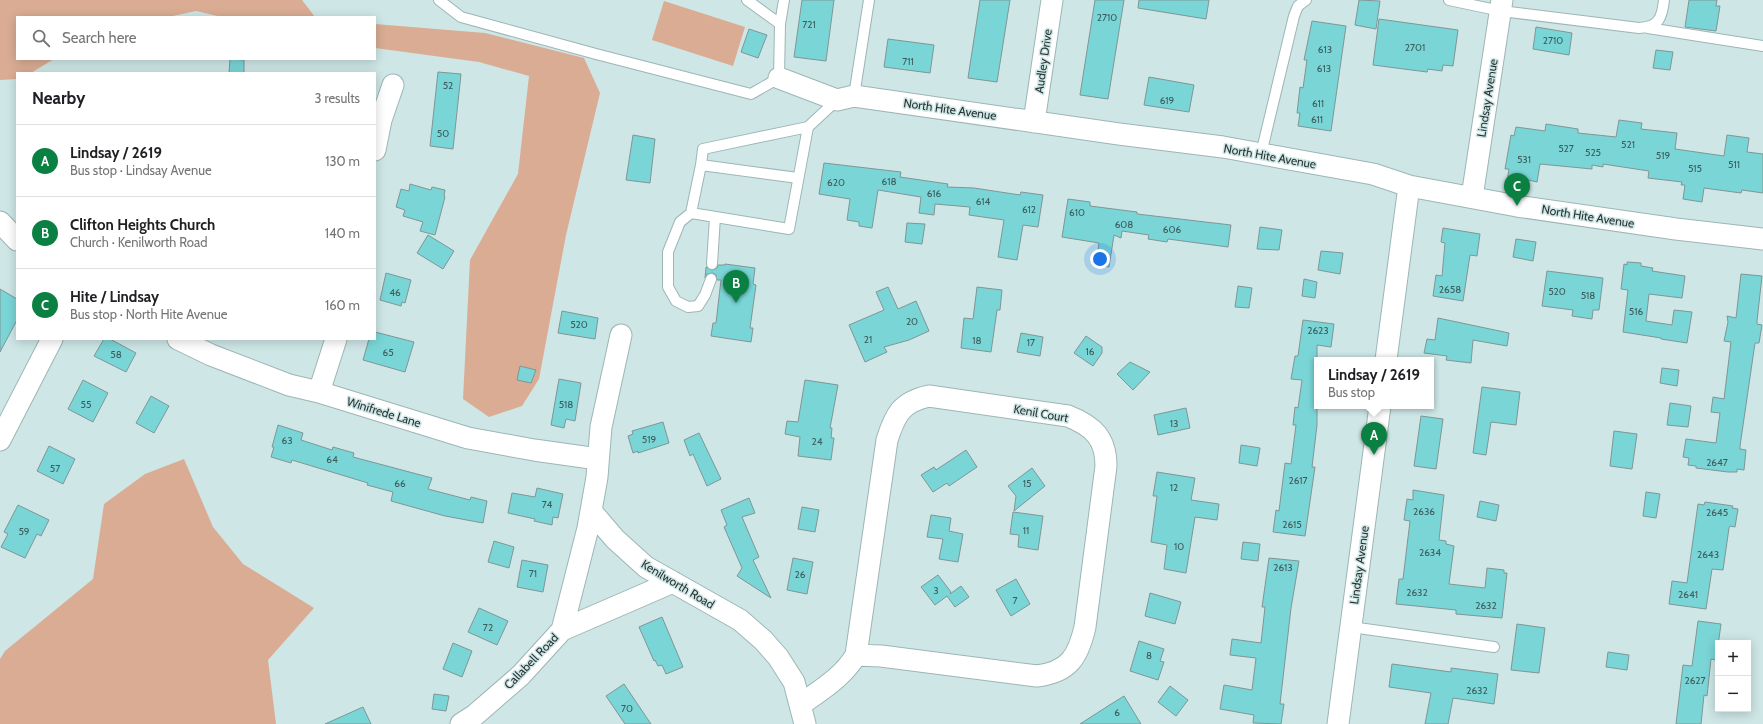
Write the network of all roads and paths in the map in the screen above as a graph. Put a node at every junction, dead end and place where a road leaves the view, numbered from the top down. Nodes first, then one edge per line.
1 (439, 0) edge
2 (747, 0) edge
3 (784, 0) edge
4 (869, 0) edge
5 (1052, 0) edge
6 (1306, 0) edge
7 (1449, 0) edge
8 (1664, 0) edge
9 (1502, 6) edge
10 (780, 24) junction
11 (1648, 28) junction
12 (1763, 46) edge
13 (779, 78) junction
14 (393, 85) dead end
15 (845, 98) junction
16 (1034, 122) junction
17 (808, 127) junction
18 (376, 145) edge
19 (1261, 154) junction
20 (701, 165) junction
21 (798, 178) junction
22 (1410, 186) junction
23 (1472, 196) junction
24 (691, 213) junction
25 (715, 217) junction
26 (0, 222) edge
27 (16, 239) edge
28 (1763, 239) edge
29 (712, 264) dead end
30 (711, 279) dead end
31 (621, 335) dead end
32 (51, 340) edge
33 (180, 340) edge
34 (336, 340) edge
35 (1386, 357) edge
36 (319, 392) junction
37 (1380, 409) edge
38 (0, 440) edge
39 (598, 459) junction
40 (591, 511) junction
41 (673, 582) junction
42 (1351, 628) junction
43 (562, 630) junction
44 (1494, 647) dead end
45 (856, 655) junction
46 (802, 715) edge
47 (461, 724) edge
48 (1338, 724) edge

1 - 13 lane
2 - 10 lane
3 - 10 lane
4 - 15 lane
5 - 16 street, Audley Drive
6 - 19 lane
7 - 9 lane
8 - 11 lane
9 - 11 lane
9 - 23 street, Lindsay Avenue
10 - 13 lane
11 - 12 lane
13 - 15 street, North Hite Avenue
14 - 18 street
15 - 16 street, North Hite Avenue
15 - 17 lane
16 - 19 street, North Hite Avenue
17 - 20 lane
17 - 21 lane
19 - 22 street, North Hite Avenue
20 - 21 lane
20 - 24 lane
21 - 25 lane
22 - 23 street, North Hite Avenue
22 - 35 street
23 - 28 street, North Hite Avenue
24 - 25 lane
24 - 30 lane
25 - 29 lane
26 - 27 street
31 - 39 street
32 - 38 street
33 - 36 street, Winifrede Lane
34 - 36 street
36 - 39 street, Winifrede Lane
37 - 42 street, Lindsay Avenue
39 - 40 street
40 - 41 street, Kenilworth Road
40 - 43 street, Callabell Road
41 - 43 street
41 - 46 street, Kenilworth Road
42 - 44 lane
42 - 48 street, Lindsay Avenue
43 - 47 street, Callabell Road
45 - 45 street, Kenil Court
45 - 46 street, Kenil Court

